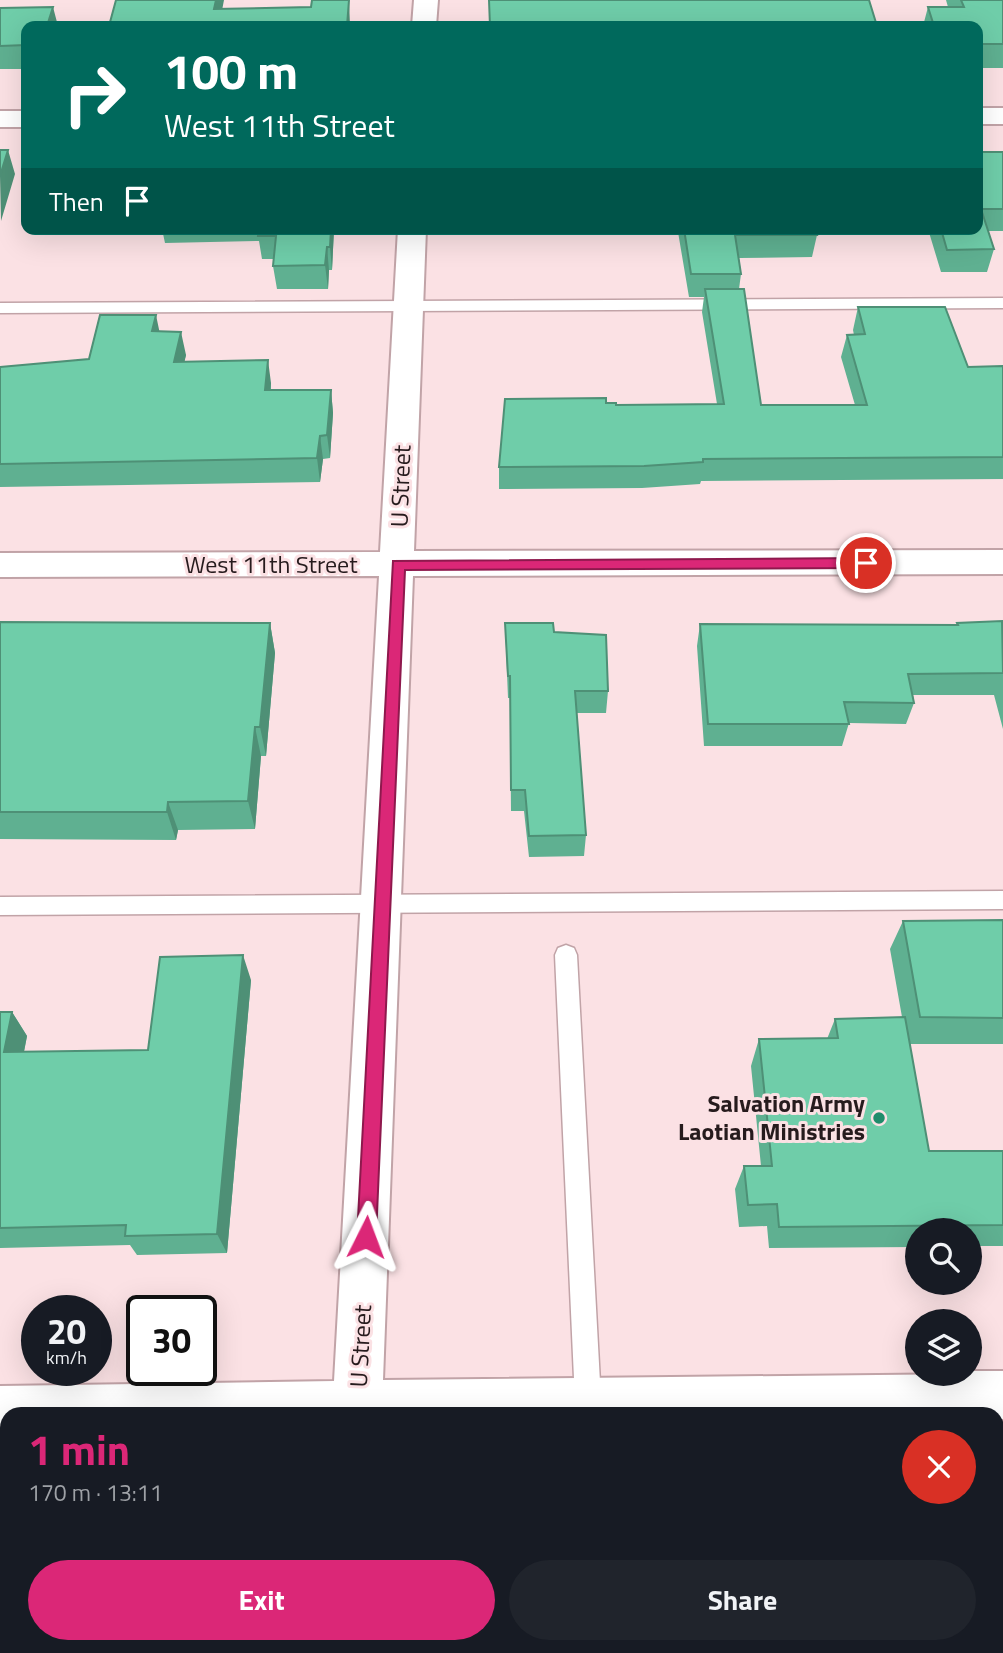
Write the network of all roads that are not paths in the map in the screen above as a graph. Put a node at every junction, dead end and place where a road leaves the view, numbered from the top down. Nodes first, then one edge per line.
1 (425, 0) edge
2 (424, 21) edge
3 (983, 116) edge
4 (1003, 116) edge
5 (0, 119) edge
6 (21, 119) edge
7 (412, 235) edge
8 (1003, 303) edge
9 (409, 306) junction
10 (0, 308) edge
11 (1003, 562) edge
12 (0, 565) edge
13 (398, 565) junction
14 (1003, 900) edge
15 (383, 904) junction
16 (0, 906) edge
17 (566, 956) dead end
18 (1003, 1395) edge
19 (588, 1401) junction
20 (358, 1407) edge
21 (416, 1407) edge

1 - 2 street
3 - 4 street
5 - 6 street
7 - 9 street, U Street
8 - 9 lane
9 - 10 lane
9 - 13 street, U Street
11 - 13 street, West 11th Street
12 - 13 street, West 11th Street
13 - 15 street, U Street
14 - 15 lane
15 - 16 lane
15 - 20 street, U Street
17 - 19 lane
18 - 19 street
19 - 21 street

